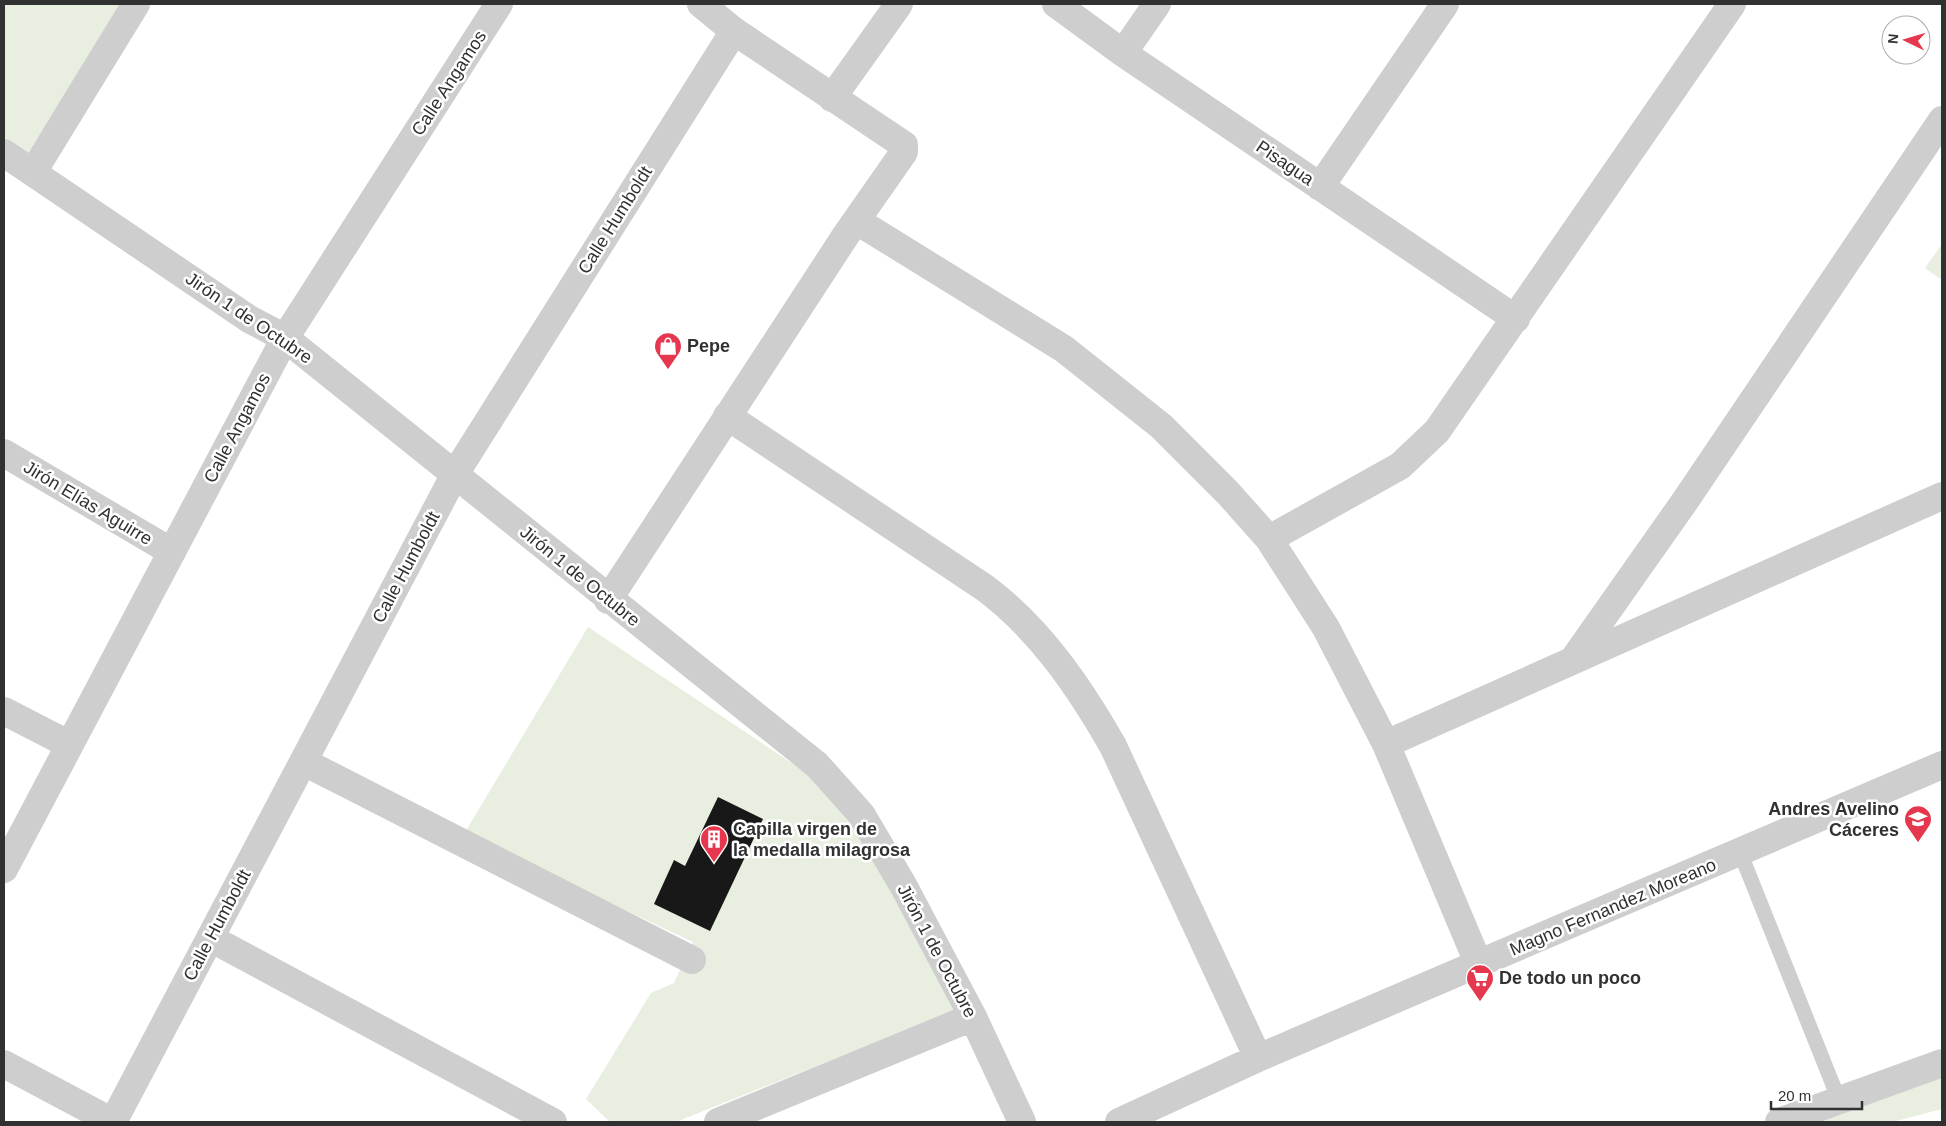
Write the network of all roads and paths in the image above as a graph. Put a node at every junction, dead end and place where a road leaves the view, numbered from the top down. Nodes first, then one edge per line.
1 (136, 4) edge
2 (499, 4) edge
3 (702, 4) edge
4 (898, 4) edge
5 (1056, 4) edge
6 (1157, 4) edge
7 (1445, 4) edge
8 (1732, 4) edge
9 (734, 31) junction
10 (1123, 53) junction
11 (832, 98) junction
12 (1942, 120) edge
13 (4, 152) edge
14 (33, 172) junction
15 (1320, 187) junction
16 (857, 221) junction
17 (1516, 319) junction
18 (285, 338) junction
19 (727, 416) junction
20 (4, 453) edge
21 (455, 474) junction
22 (1942, 496) edge
23 (1269, 539) junction
24 (172, 552) junction
25 (608, 600) junction
26 (1573, 660) junction
27 (4, 712) edge
28 (68, 744) junction
29 (1386, 744) junction
30 (304, 762) junction
31 (1942, 765) edge
32 (1740, 852) junction
33 (4, 869) edge
34 (210, 938) junction
35 (692, 960) dead end
36 (1479, 965) junction
37 (973, 1017) junction
38 (1258, 1058) junction
39 (1942, 1063) edge
40 (4, 1064) edge
41 (1839, 1100) junction
42 (113, 1122) edge
43 (553, 1122) edge
44 (718, 1122) edge
45 (1022, 1122) edge
46 (1120, 1122) edge
47 (1779, 1122) edge

1 - 14 street
2 - 18 street, Calle Angamos
3 - 9 street
4 - 11 street
5 - 10 street, Pisagua
6 - 10 street
7 - 15 street
8 - 17 street
9 - 11 street
9 - 21 street, Calle Humboldt
10 - 15 street, Pisagua
11 - 16 street
12 - 26 street
13 - 14 street, Jirón 1 de Octubre
14 - 18 street, Jirón 1 de Octubre
15 - 17 street, Pisagua
16 - 19 street
16 - 23 street
17 - 23 street
18 - 21 street, Jirón 1 de Octubre
18 - 24 street, Calle Angamos
19 - 25 street
19 - 38 street
20 - 24 street, Jirón Elías Aguirre
21 - 25 street, Jirón 1 de Octubre
21 - 30 street, Calle Humboldt
22 - 26 street
23 - 29 street
24 - 28 street, Calle Angamos
25 - 37 street, Jirón 1 de Octubre
26 - 29 street
27 - 28 street
28 - 33 street, Calle Angamos
29 - 36 street
30 - 34 street, Calle Humboldt
30 - 35 street
31 - 32 street, Magno Fernandez Moreano
32 - 36 street, Magno Fernandez Moreano
32 - 41 lane
34 - 42 street, Calle Humboldt
34 - 43 street
36 - 38 street, Magno Fernandez Moreano
37 - 44 street
37 - 45 street, Jirón 1 de Octubre
38 - 46 street, Magno Fernandez Moreano
39 - 41 street
40 - 42 street
41 - 47 street

